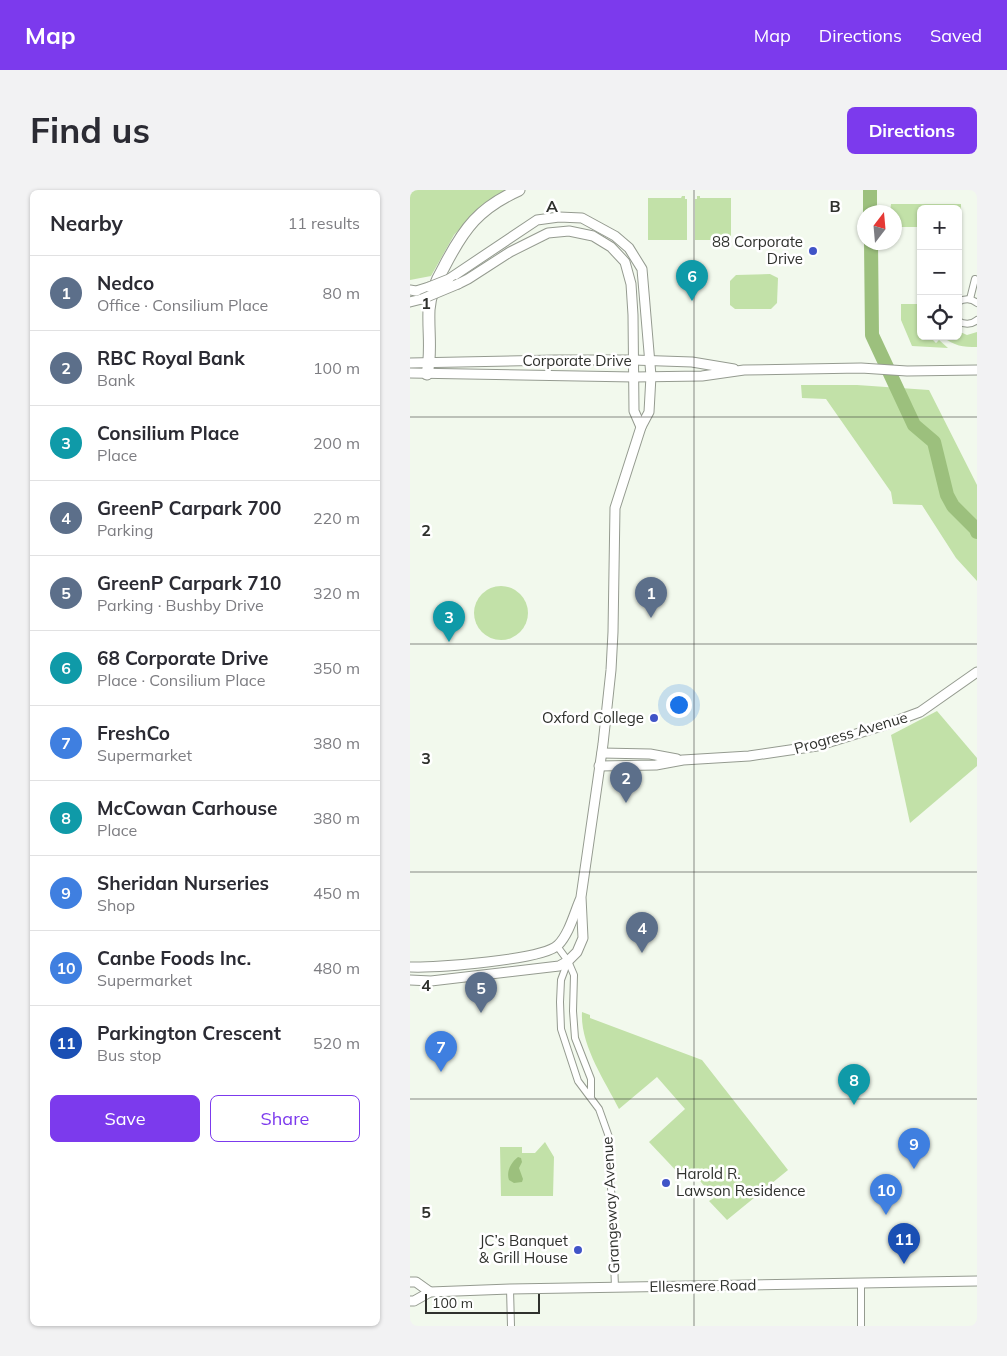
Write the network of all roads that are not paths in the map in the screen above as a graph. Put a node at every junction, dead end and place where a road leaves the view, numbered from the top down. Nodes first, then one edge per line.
1 (519, 190) edge
2 (977, 280) edge
3 (410, 290) edge
4 (970, 299) junction
5 (962, 300) edge
6 (410, 302) edge
7 (977, 303) edge
8 (977, 320) edge
9 (962, 322) edge
10 (531, 360) junction
11 (633, 360) junction
12 (649, 360) junction
13 (410, 363) edge
14 (428, 369) junction
15 (744, 370) junction
16 (977, 370) edge
17 (410, 373) edge
18 (531, 376) junction
19 (650, 376) junction
20 (634, 377) junction
21 (641, 427) junction
22 (977, 672) edge
23 (602, 753) junction
24 (682, 760) junction
25 (599, 766) junction
26 (581, 898) junction
27 (557, 946) junction
28 (514, 958) junction
29 (568, 961) junction
30 (445, 966) junction
31 (410, 967) edge
32 (515, 971) junction
33 (447, 979) junction
34 (410, 980) edge
35 (591, 1096) junction
36 (977, 1281) edge
37 (410, 1282) edge
38 (861, 1284) junction
39 (615, 1287) junction
40 (510, 1288) junction
41 (430, 1292) junction
42 (410, 1301) edge
43 (511, 1326) edge
44 (861, 1326) edge

1 - 14 highway
2 - 4 street
3 - 12 street, Grangeway Avenue, bridge
4 - 5 street
4 - 7 street
6 - 11 street, bridge
8 - 9 street
10 - 11 street, Corporate Drive
10 - 14 street, Corporate Drive
10 - 18 street
11 - 12 street, Corporate Drive
11 - 20 street
12 - 15 street, Corporate Drive
12 - 19 street, Grangeway Avenue
13 - 14 street, Corporate Drive
14 - 17 street, Corporate Drive
14 - 18 street, Corporate Drive
15 - 16 street, Corporate Drive
15 - 19 street, Corporate Drive
18 - 20 street, Corporate Drive
19 - 20 street, Corporate Drive
19 - 21 street, Grangeway Avenue
20 - 21 street
21 - 23 street, Grangeway Avenue
22 - 24 street, Progress Avenue
23 - 24 street, Progress Avenue
23 - 25 street, Grangeway Avenue
24 - 25 street, Progress Avenue
25 - 26 street, Grangeway Avenue
26 - 27 street, Grangeway Avenue
26 - 29 street, Grangeway Avenue
27 - 28 street
27 - 29 street, Grangeway Avenue
28 - 30 street
28 - 32 street
29 - 32 street
29 - 35 street, Grangeway Avenue
29 - 35 street, Grangeway Avenue
30 - 31 street
30 - 33 street
32 - 33 street
33 - 34 street
35 - 39 street, Grangeway Avenue
36 - 38 street, Ellesmere Road
37 - 41 street, Ellesmere Road
38 - 39 street, Ellesmere Road
38 - 44 street
39 - 40 street, Ellesmere Road
40 - 41 street, Ellesmere Road
40 - 43 street
41 - 42 street, Ellesmere Road

